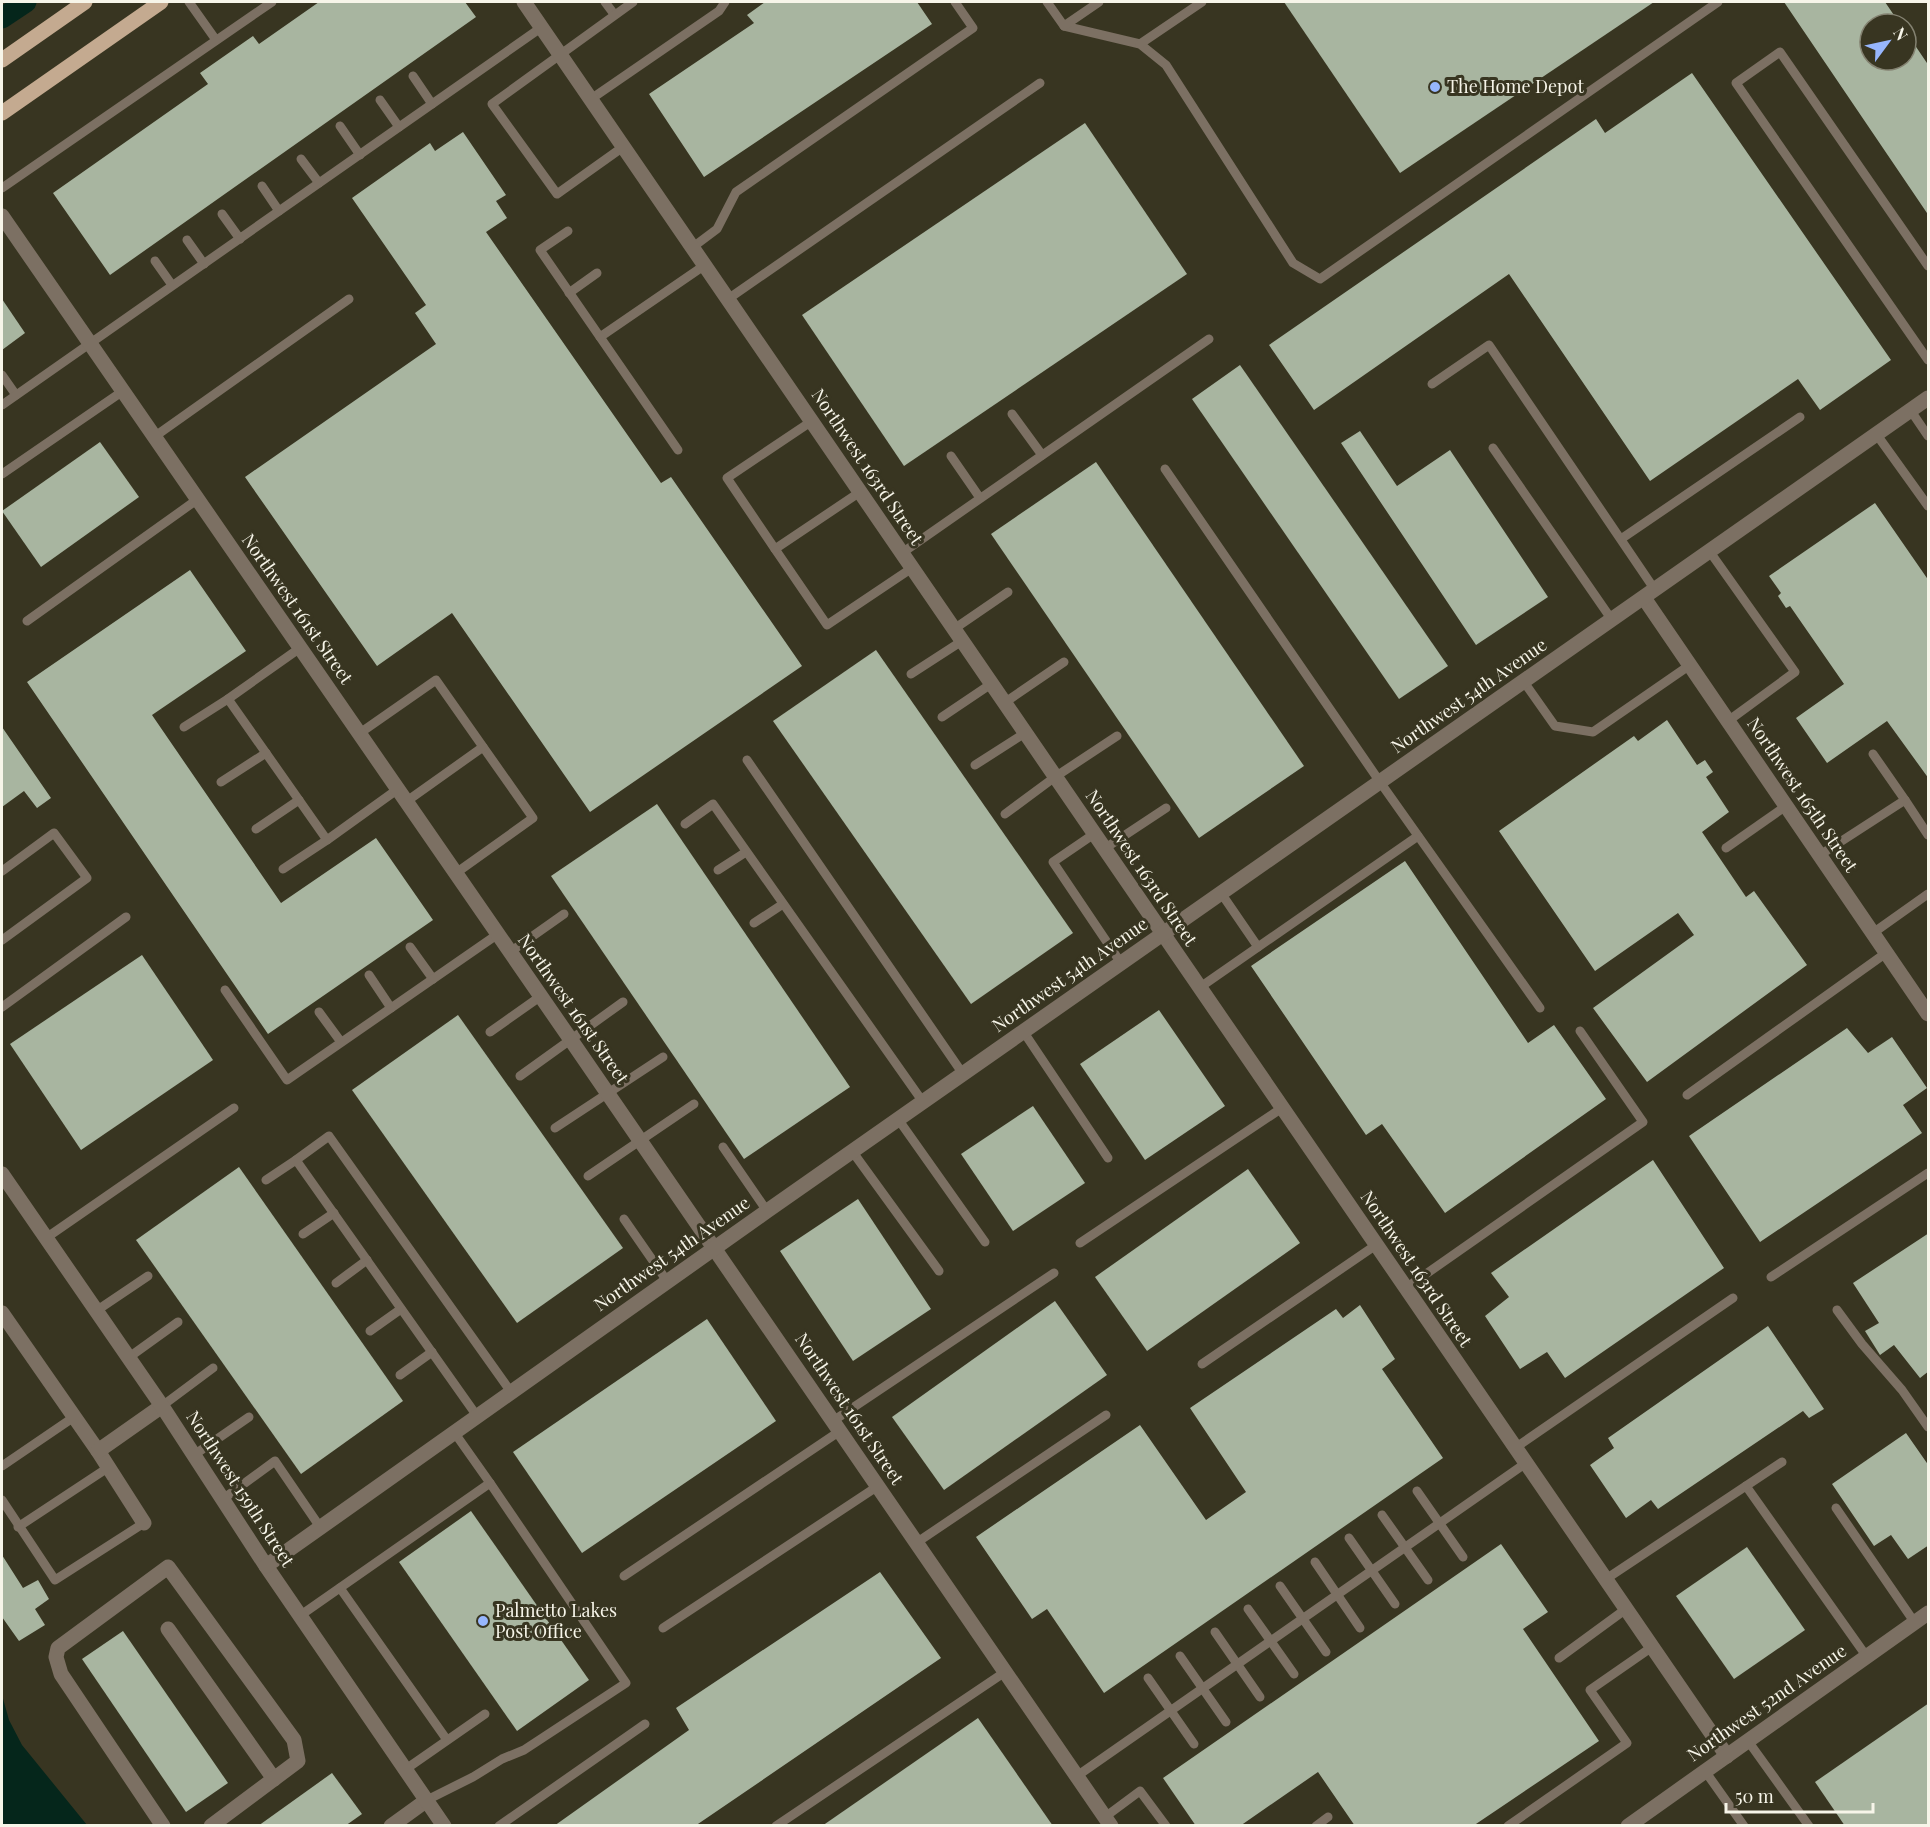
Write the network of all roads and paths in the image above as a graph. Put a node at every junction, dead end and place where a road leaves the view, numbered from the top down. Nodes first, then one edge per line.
1 (85, 2) edge
2 (161, 2) edge
3 (189, 2) edge
4 (272, 2) edge
5 (524, 2) edge
6 (605, 2) edge
7 (633, 2) edge
8 (725, 2) edge
9 (955, 2) edge
10 (1047, 2) edge
11 (1099, 2) edge
12 (1202, 2) edge
13 (1718, 2) edge
14 (614, 14) junction
15 (1064, 26) junction
16 (542, 27) junction
17 (216, 40) junction
18 (1140, 44) junction
19 (561, 54) junction
20 (2, 60) edge
21 (413, 76) dead end
22 (1040, 82) dead end
23 (380, 99) dead end
24 (591, 99) junction
25 (432, 104) junction
26 (2, 113) edge
27 (340, 126) dead end
28 (399, 127) junction
29 (624, 147) junction
30 (360, 155) junction
31 (301, 159) dead end
32 (319, 183) junction
33 (262, 186) dead end
34 (2, 188) edge
35 (279, 211) junction
36 (222, 214) dead end
37 (2, 216) edge
38 (568, 231) dead end
39 (240, 238) junction
40 (187, 240) dead end
41 (693, 247) junction
42 (155, 261) dead end
43 (204, 264) junction
44 (705, 265) junction
45 (1929, 266) edge
46 (597, 273) dead end
47 (172, 285) junction
48 (569, 292) junction
49 (348, 299) dead end
50 (728, 299) junction
51 (600, 337) junction
52 (1209, 339) dead end
53 (90, 344) junction
54 (1929, 360) edge
55 (2, 375) edge
56 (1432, 384) dead end
57 (123, 392) junction
58 (16, 395) junction
59 (1929, 399) edge
60 (2, 405) edge
61 (1911, 411) junction
62 (1012, 414) dead end
63 (1800, 417) dead end
64 (812, 421) junction
65 (1877, 435) junction
66 (1929, 436) edge
67 (154, 437) junction
68 (1493, 448) dead end
69 (678, 450) dead end
70 (1041, 455) junction
71 (951, 456) dead end
72 (1165, 469) dead end
73 (2, 474) edge
74 (860, 492) junction
75 (980, 498) junction
76 (198, 499) junction
77 (1929, 506) edge
78 (1621, 539) junction
79 (775, 549) junction
80 (1710, 552) junction
81 (902, 553) junction
82 (912, 568) junction
83 (1008, 592) dead end
84 (1650, 594) junction
85 (1612, 620) junction
86 (27, 621) dead end
87 (958, 635) junction
88 (300, 648) junction
89 (1064, 662) dead end
90 (1690, 665) junction
91 (911, 674) dead end
92 (1524, 682) junction
93 (991, 684) junction
94 (228, 699) junction
95 (1004, 703) junction
96 (942, 717) dead end
97 (1728, 721) junction
98 (184, 727) dead end
99 (360, 733) junction
100 (1025, 733) junction
101 (1117, 736) dead end
102 (483, 747) junction
103 (266, 753) junction
104 (1873, 754) dead end
105 (747, 760) dead end
106 (975, 765) dead end
107 (1055, 777) junction
108 (221, 782) dead end
109 (1380, 782) junction
110 (402, 795) junction
111 (299, 800) junction
112 (1905, 800) junction
113 (1786, 806) junction
114 (1166, 808) dead end
115 (1005, 814) dead end
116 (685, 824) dead end
117 (256, 829) dead end
118 (1094, 834) junction
119 (1929, 835) edge
120 (1418, 836) junction
121 (327, 840) junction
122 (1726, 848) dead end
123 (1104, 849) junction
124 (746, 852) junction
125 (1820, 855) junction
126 (283, 869) dead end
127 (718, 870) dead end
128 (2, 871) edge
129 (456, 873) junction
130 (1221, 893) junction
131 (1929, 894) edge
132 (783, 904) junction
133 (564, 914) dead end
134 (126, 917) dead end
135 (754, 923) dead end
136 (1873, 933) junction
137 (498, 934) junction
138 (1162, 934) junction
139 (2, 940) edge
140 (410, 947) dead end
141 (1258, 947) junction
142 (510, 952) junction
143 (1886, 953) junction
144 (1120, 963) junction
145 (369, 975) dead end
146 (433, 979) junction
147 (1199, 988) junction
148 (225, 990) dead end
149 (541, 996) junction
150 (623, 1002) dead end
151 (2, 1008) edge
152 (391, 1008) junction
153 (1540, 1008) dead end
154 (319, 1012) dead end
155 (1929, 1014) edge
156 (1023, 1031) junction
157 (1580, 1031) dead end
158 (490, 1032) dead end
159 (571, 1040) junction
160 (341, 1042) junction
161 (663, 1057) dead end
162 (963, 1074) junction
163 (520, 1076) dead end
164 (608, 1093) junction
165 (1687, 1095) dead end
166 (923, 1102) junction
167 (694, 1104) dead end
168 (234, 1108) dead end
169 (1282, 1108) junction
170 (898, 1119) junction
171 (555, 1128) dead end
172 (640, 1140) junction
173 (723, 1147) dead end
174 (852, 1151) junction
175 (1108, 1158) dead end
176 (296, 1160) junction
177 (1929, 1173) edge
178 (2, 1174) edge
179 (588, 1176) dead end
180 (266, 1180) dead end
181 (766, 1211) junction
182 (333, 1213) junction
183 (624, 1219) dead end
184 (303, 1234) dead end
185 (46, 1238) junction
186 (985, 1242) dead end
187 (1080, 1243) dead end
188 (1376, 1245) junction
189 (714, 1248) junction
190 (367, 1260) junction
191 (939, 1271) dead end
192 (1054, 1273) dead end
193 (148, 1276) dead end
194 (1771, 1277) dead end
195 (667, 1281) junction
196 (336, 1283) dead end
197 (1406, 1288) junction
198 (1733, 1298) dead end
199 (401, 1309) junction
200 (1837, 1310) dead end
201 (96, 1311) junction
202 (2, 1312) edge
203 (178, 1322) dead end
204 (370, 1331) dead end
205 (432, 1352) junction
206 (129, 1358) junction
207 (1202, 1364) dead end
208 (213, 1368) dead end
209 (400, 1375) dead end
210 (510, 1392) junction
211 (162, 1406) junction
212 (1107, 1414) dead end
213 (477, 1416) junction
214 (74, 1417) junction
215 (249, 1417) dead end
216 (837, 1426) junction
217 (1929, 1427) edge
218 (454, 1432) junction
219 (1515, 1448) junction
220 (98, 1450) junction
221 (194, 1455) junction
222 (1782, 1462) dead end
223 (1526, 1463) junction
224 (2, 1466) edge
225 (109, 1467) junction
226 (490, 1483) junction
227 (878, 1486) junction
228 (1746, 1486) junction
229 (1417, 1491) dead end
230 (223, 1499) junction
231 (2, 1500) edge
232 (1836, 1508) dead end
233 (1383, 1515) dead end
234 (144, 1522) joint
235 (1439, 1523) junction
236 (18, 1527) junction
237 (320, 1527) junction
238 (1349, 1538) dead end
239 (916, 1542) junction
240 (1405, 1547) junction
241 (1463, 1557) dead end
242 (1315, 1562) dead end
243 (266, 1566) junction
244 (1372, 1570) junction
245 (624, 1576) dead end
246 (1606, 1579) junction
247 (1428, 1580) dead end
248 (1280, 1586) dead end
249 (340, 1587) junction
250 (1337, 1594) junction
251 (1395, 1604) dead end
252 (1248, 1609) dead end
253 (1626, 1609) junction
254 (1929, 1613) edge
255 (301, 1615) junction
256 (1303, 1618) junction
257 (1915, 1623) junction
258 (663, 1628) dead end
259 (1360, 1628) dead end
260 (168, 1629) dead end
261 (1215, 1632) dead end
262 (1270, 1641) junction
263 (1652, 1647) junction
264 (1326, 1652) dead end
265 (1180, 1656) dead end
266 (1867, 1657) junction
267 (1559, 1658) dead end
268 (1237, 1664) junction
269 (1005, 1672) junction
270 (1294, 1674) dead end
271 (1148, 1678) dead end
272 (1203, 1688) junction
273 (1260, 1697) dead end
274 (1171, 1710) junction
275 (485, 1714) dead end
276 (1226, 1722) dead end
277 (645, 1724) dead end
278 (447, 1740) junction
279 (1748, 1741) junction
280 (1194, 1744) dead end
281 (1727, 1756) junction
282 (406, 1769) junction
283 (1705, 1771) junction
284 (1077, 1776) junction
285 (274, 1779) junction
286 (427, 1800) junction
287 (1328, 1817) dead end
288 (1108, 1821) edge
289 (163, 1826) edge
290 (211, 1826) edge
291 (391, 1826) edge
292 (444, 1826) edge
293 (499, 1826) edge
294 (777, 1826) edge
295 (1166, 1826) edge
296 (1316, 1826) edge
297 (1508, 1826) edge
298 (1628, 1826) edge
299 (1744, 1826) edge
300 (1809, 1826) edge

1 - 20 main road
2 - 26 main road
3 - 17 lane
4 - 17 lane
5 - 16 street, Northwest 163rd Street
6 - 14 lane
7 - 14 lane
8 - 24 lane
9 - 41 lane
10 - 15 lane
11 - 15 lane
12 - 18 lane
13 - 18 lane
14 - 19 lane
15 - 18 lane
16 - 19 street, Northwest 163rd Street
16 - 25 lane
17 - 34 lane
19 - 24 street, Northwest 163rd Street
19 - 29 lane
21 - 25 lane
22 - 50 lane
23 - 28 lane
24 - 29 street, Northwest 163rd Street
25 - 28 lane
27 - 30 lane
28 - 30 lane
29 - 41 street, Northwest 163rd Street
30 - 32 lane
31 - 32 lane
32 - 35 lane
33 - 35 lane
35 - 39 lane
36 - 39 lane
37 - 53 street, Northwest 161st Street
38 - 48 lane
39 - 43 lane
40 - 43 lane
41 - 44 street, Northwest 163rd Street
42 - 47 lane
43 - 47 lane
44 - 50 street, Northwest 163rd Street
44 - 51 lane
45 - 54 lane
46 - 48 lane
47 - 53 lane
48 - 51 lane
49 - 67 lane
50 - 64 street, Northwest 163rd Street
51 - 69 lane
52 - 70 lane
53 - 57 street, Northwest 161st Street
53 - 58 lane
55 - 58 lane
56 - 78 lane
57 - 67 street, Northwest 161st Street
57 - 73 lane
58 - 60 lane
59 - 61 street, Northwest 54th Avenue
61 - 65 street, Northwest 54th Avenue
61 - 66 lane
62 - 70 lane
63 - 78 lane
64 - 74 street, Northwest 163rd Street
64 - 79 lane
65 - 77 lane
65 - 80 street, Northwest 54th Avenue
67 - 76 street, Northwest 161st Street
68 - 85 lane
70 - 75 lane
71 - 75 lane
72 - 109 lane
74 - 79 lane
74 - 81 street, Northwest 163rd Street
75 - 81 lane
76 - 86 lane
76 - 88 street, Northwest 161st Street
78 - 84 lane
79 - 82 lane
80 - 84 street, Northwest 54th Avenue
80 - 97 lane
81 - 82 street, Northwest 163rd Street
82 - 87 street, Northwest 163rd Street
83 - 87 lane
84 - 85 street, Northwest 54th Avenue
84 - 90 street, Northwest 165th Street
85 - 92 street, Northwest 54th Avenue
87 - 91 lane
87 - 93 street, Northwest 163rd Street
88 - 94 lane
88 - 99 street, Northwest 161st Street
89 - 95 lane
90 - 92 lane
90 - 97 street, Northwest 165th Street
92 - 109 street, Northwest 54th Avenue
93 - 95 street, Northwest 163rd Street
93 - 96 lane
94 - 98 lane
94 - 103 lane
95 - 100 street, Northwest 163rd Street
97 - 113 street, Northwest 165th Street
99 - 102 lane
99 - 110 street, Northwest 161st Street
100 - 106 lane
100 - 107 street, Northwest 163rd Street
101 - 107 lane
102 - 110 lane
102 - 129 lane
103 - 108 lane
103 - 111 lane
104 - 112 lane
105 - 162 lane
107 - 115 lane
107 - 118 street, Northwest 163rd Street
109 - 120 lane
109 - 130 street, Northwest 54th Avenue
110 - 121 lane
110 - 129 street, Northwest 161st Street
111 - 117 lane
111 - 121 lane
112 - 119 lane
112 - 125 lane
113 - 122 lane
113 - 125 street, Northwest 165th Street
114 - 123 lane
116 - 124 lane
118 - 123 street, Northwest 163rd Street
118 - 144 lane
120 - 141 lane
120 - 153 lane
121 - 126 lane
123 - 138 street, Northwest 163rd Street
124 - 127 lane
124 - 132 lane
125 - 136 street, Northwest 165th Street
128 - 139 lane
129 - 137 street, Northwest 161st Street
130 - 138 street, Northwest 54th Avenue
130 - 141 lane
131 - 136 lane
132 - 135 lane
132 - 166 lane
133 - 142 lane
134 - 151 lane
136 - 143 street, Northwest 165th Street
137 - 142 street, Northwest 161st Street
137 - 146 lane
138 - 144 street, Northwest 54th Avenue
138 - 147 street, Northwest 163rd Street
140 - 146 lane
141 - 147 lane
142 - 149 street, Northwest 161st Street
143 - 155 street, Northwest 165th Street
143 - 165 lane
144 - 156 street, Northwest 54th Avenue
145 - 152 lane
146 - 152 lane
147 - 169 street, Northwest 163rd Street
148 - 160 lane
149 - 158 lane
149 - 159 street, Northwest 161st Street
150 - 159 lane
152 - 160 lane
154 - 160 lane
156 - 162 street, Northwest 54th Avenue
156 - 175 lane
157 - 197 lane
159 - 163 lane
159 - 164 street, Northwest 161st Street
161 - 164 lane
162 - 166 street, Northwest 54th Avenue
164 - 171 lane
164 - 172 street, Northwest 161st Street
166 - 170 street, Northwest 54th Avenue
167 - 172 lane
168 - 185 lane
169 - 187 lane
169 - 188 street, Northwest 163rd Street
170 - 174 street, Northwest 54th Avenue
170 - 186 lane
172 - 179 lane
172 - 189 street, Northwest 161st Street
173 - 181 lane
174 - 181 street, Northwest 54th Avenue
174 - 191 lane
176 - 180 lane
176 - 182 lane
176 - 210 lane
177 - 194 lane
178 - 185 street, Northwest 159th Street
181 - 189 street, Northwest 54th Avenue
182 - 184 lane
182 - 190 lane
183 - 195 lane
185 - 201 street, Northwest 159th Street
188 - 197 street, Northwest 163rd Street
188 - 207 lane
189 - 195 street, Northwest 54th Avenue
189 - 216 street, Northwest 161st Street
190 - 196 lane
190 - 199 lane
192 - 216 lane
193 - 201 lane
195 - 210 street, Northwest 54th Avenue
197 - 219 street, Northwest 163rd Street
198 - 219 lane
199 - 204 lane
199 - 205 lane
200 - 217 lane
201 - 206 street, Northwest 159th Street
202 - 214 street
203 - 206 lane
205 - 209 lane
205 - 213 lane
206 - 211 street, Northwest 159th Street
208 - 211 lane
210 - 213 street, Northwest 54th Avenue
211 - 220 street
211 - 221 street, Northwest 159th Street
212 - 239 lane
213 - 218 street, Northwest 54th Avenue
214 - 220 street
214 - 224 lane
215 - 221 lane
216 - 227 street, Northwest 161st Street
216 - 245 lane
218 - 226 lane
218 - 237 street, Northwest 54th Avenue
219 - 223 street, Northwest 163rd Street
220 - 225 street
221 - 230 street, Northwest 159th Street
222 - 228 lane
223 - 235 lane
223 - 246 street, Northwest 163rd Street
225 - 234 street
225 - 236 lane
226 - 249 lane
226 - 286 lane
227 - 239 street, Northwest 161st Street
227 - 258 lane
228 - 246 lane
228 - 266 lane
229 - 235 lane
230 - 237 lane
230 - 243 street, Northwest 159th Street
231 - 236 lane
232 - 257 lane
233 - 240 lane
234 - 236 lane
235 - 240 lane
235 - 241 lane
237 - 243 street, Northwest 54th Avenue
238 - 244 lane
239 - 269 street, Northwest 161st Street
240 - 244 lane
240 - 247 lane
242 - 250 lane
243 - 255 street, Northwest 159th Street
244 - 250 lane
244 - 251 lane
246 - 253 street, Northwest 163rd Street
248 - 256 lane
249 - 255 lane
249 - 278 lane
250 - 256 lane
250 - 259 lane
252 - 262 lane
253 - 263 street, Northwest 163rd Street
253 - 267 lane
254 - 257 street, Northwest 52nd Avenue
255 - 282 street, Northwest 159th Street
256 - 262 lane
256 - 264 lane
257 - 266 street, Northwest 52nd Avenue
260 - 285 street
261 - 268 lane
262 - 268 lane
262 - 270 lane
263 - 281 street, Northwest 163rd Street
263 - 297 lane
265 - 272 lane
266 - 279 street, Northwest 52nd Avenue
268 - 272 lane
268 - 273 lane
269 - 284 street, Northwest 161st Street
269 - 294 lane
271 - 274 lane
272 - 274 lane
272 - 276 lane
274 - 280 lane
274 - 284 lane
275 - 278 lane
277 - 293 lane
278 - 282 lane
279 - 281 street, Northwest 52nd Avenue
279 - 300 lane
281 - 283 street, Northwest 52nd Avenue
282 - 286 street, Northwest 159th Street
283 - 298 street, Northwest 52nd Avenue
283 - 299 lane
284 - 288 street, Northwest 161st Street
285 - 289 street
285 - 290 street
286 - 291 street
286 - 292 street, Northwest 159th Street
287 - 296 lane
288 - 295 lane

